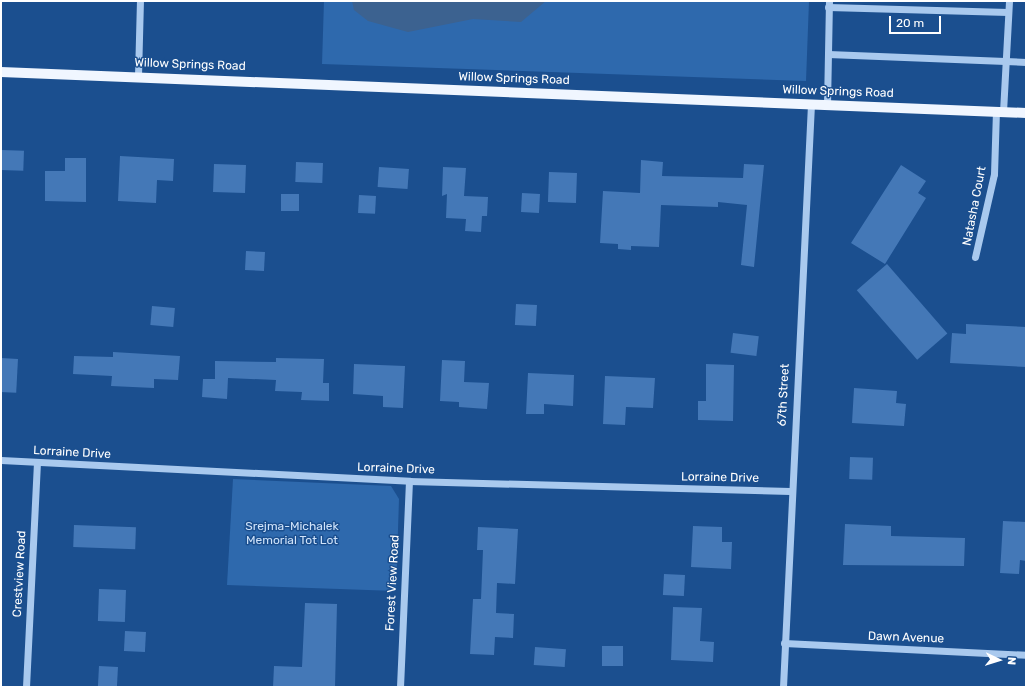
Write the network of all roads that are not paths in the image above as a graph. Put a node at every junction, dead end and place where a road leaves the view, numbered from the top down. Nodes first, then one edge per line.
1 (140, 1) edge
2 (1009, 1) edge
3 (829, 4) edge
4 (1008, 12) junction
5 (828, 54) junction
6 (1006, 61) junction
7 (1026, 62) edge
8 (1, 72) edge
9 (138, 76) junction
10 (811, 104) junction
11 (827, 105) junction
12 (999, 112) junction
13 (1026, 113) edge
14 (975, 258) dead end
15 (1, 460) edge
16 (37, 462) junction
17 (409, 481) junction
18 (790, 491) junction
19 (784, 643) junction
20 (1026, 655) edge
21 (26, 687) edge
22 (400, 687) edge
23 (783, 687) edge

1 - 9 street
2 - 4 street, Natasha Court
3 - 4 street
3 - 5 street
4 - 6 street, Natasha Court
5 - 6 street
5 - 11 street
6 - 7 street
6 - 12 street, Natasha Court
8 - 9 main road, Willow Springs Road
9 - 10 main road, Willow Springs Road
10 - 11 main road, Willow Springs Road
10 - 18 street, 67th Street
11 - 12 main road, Willow Springs Road
12 - 13 main road, Willow Springs Road
12 - 14 street, Natasha Court
15 - 16 street, Lorraine Drive
16 - 17 street, Lorraine Drive
16 - 21 street, Crestview Road
17 - 18 street, Lorraine Drive
17 - 22 street, Forest View Road
18 - 19 street, 67th Street
19 - 20 street, Dawn Avenue
19 - 23 street, 67th Street

